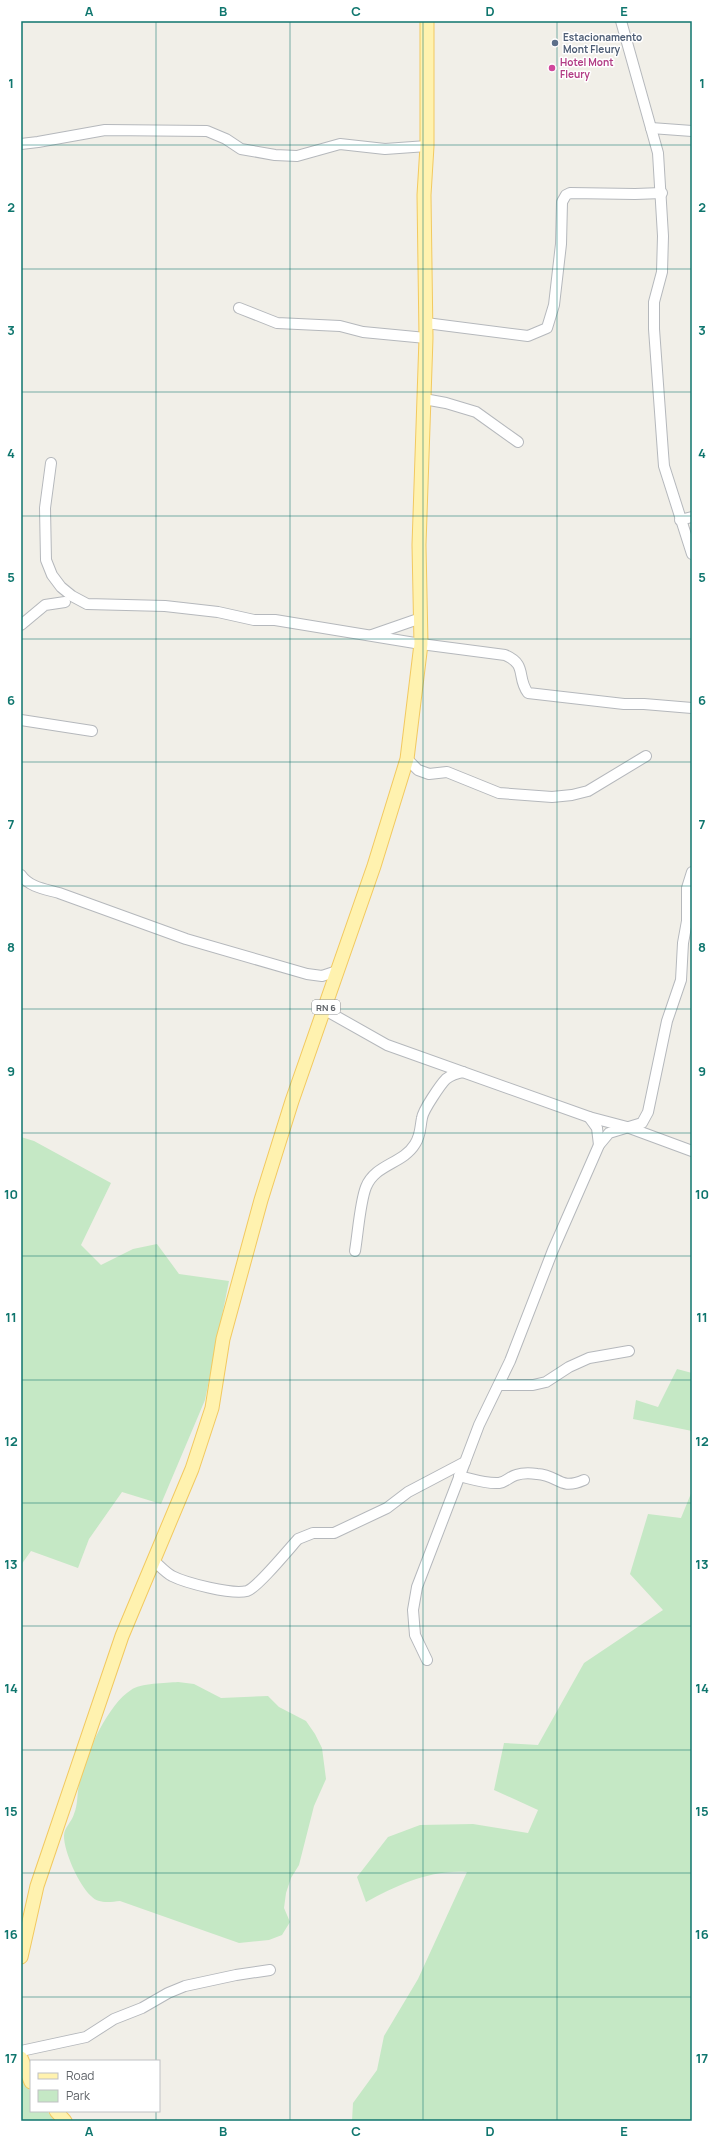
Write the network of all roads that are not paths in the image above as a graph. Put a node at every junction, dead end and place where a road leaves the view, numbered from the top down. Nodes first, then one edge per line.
1 (427, 21) edge
2 (621, 21) edge
3 (651, 128) junction
4 (692, 131) edge
5 (21, 144) edge
6 (427, 146) junction
7 (662, 193) junction
8 (239, 308) dead end
9 (426, 322) junction
10 (426, 338) junction
11 (424, 399) junction
12 (518, 442) dead end
13 (51, 463) dead end
14 (692, 517) edge
15 (680, 520) junction
16 (692, 554) edge
17 (65, 602) dead end
18 (421, 618) junction
19 (21, 625) edge
20 (370, 636) junction
21 (421, 644) junction
22 (692, 708) edge
23 (21, 720) edge
24 (92, 731) dead end
25 (646, 756) dead end
26 (407, 759) junction
27 (692, 872) edge
28 (21, 875) edge
29 (337, 971) junction
30 (325, 1010) junction
31 (463, 1072) junction
32 (589, 1117) junction
33 (627, 1127) junction
34 (599, 1145) junction
35 (692, 1151) edge
36 (356, 1250) dead end
37 (629, 1351) dead end
38 (499, 1385) junction
39 (465, 1462) junction
40 (459, 1476) junction
41 (584, 1480) dead end
42 (153, 1560) junction
43 (427, 1660) dead end
44 (21, 1957) edge
45 (270, 1970) dead end
46 (21, 2051) edge
47 (21, 2058) edge
48 (30, 2080) edge
49 (57, 2112) edge
50 (65, 2121) edge

1 - 6 main road, RN 6
2 - 3 street
3 - 4 street
3 - 7 street
5 - 6 street
6 - 9 main road, RN 6
7 - 9 street
7 - 15 street
8 - 10 street
9 - 10 main road, RN 6
10 - 11 main road, RN 6
11 - 12 street
11 - 18 main road, RN 6
13 - 20 street
14 - 15 street
15 - 16 street
17 - 19 street
18 - 20 street
18 - 21 main road, RN 6
20 - 21 street
21 - 22 street
21 - 26 main road, RN 6
23 - 24 street
25 - 26 street
26 - 29 main road, RN 6
27 - 33 street
28 - 29 street
29 - 30 main road, RN 6
30 - 31 street
30 - 42 main road, RN 6
31 - 32 street
31 - 36 street
32 - 33 street
32 - 34 street
33 - 34 street
33 - 35 street
34 - 38 street
37 - 38 street
38 - 39 street
39 - 40 street
39 - 42 street
40 - 41 street
40 - 43 street
42 - 44 main road, RN 6
45 - 46 street
47 - 48 main road
49 - 50 main road

